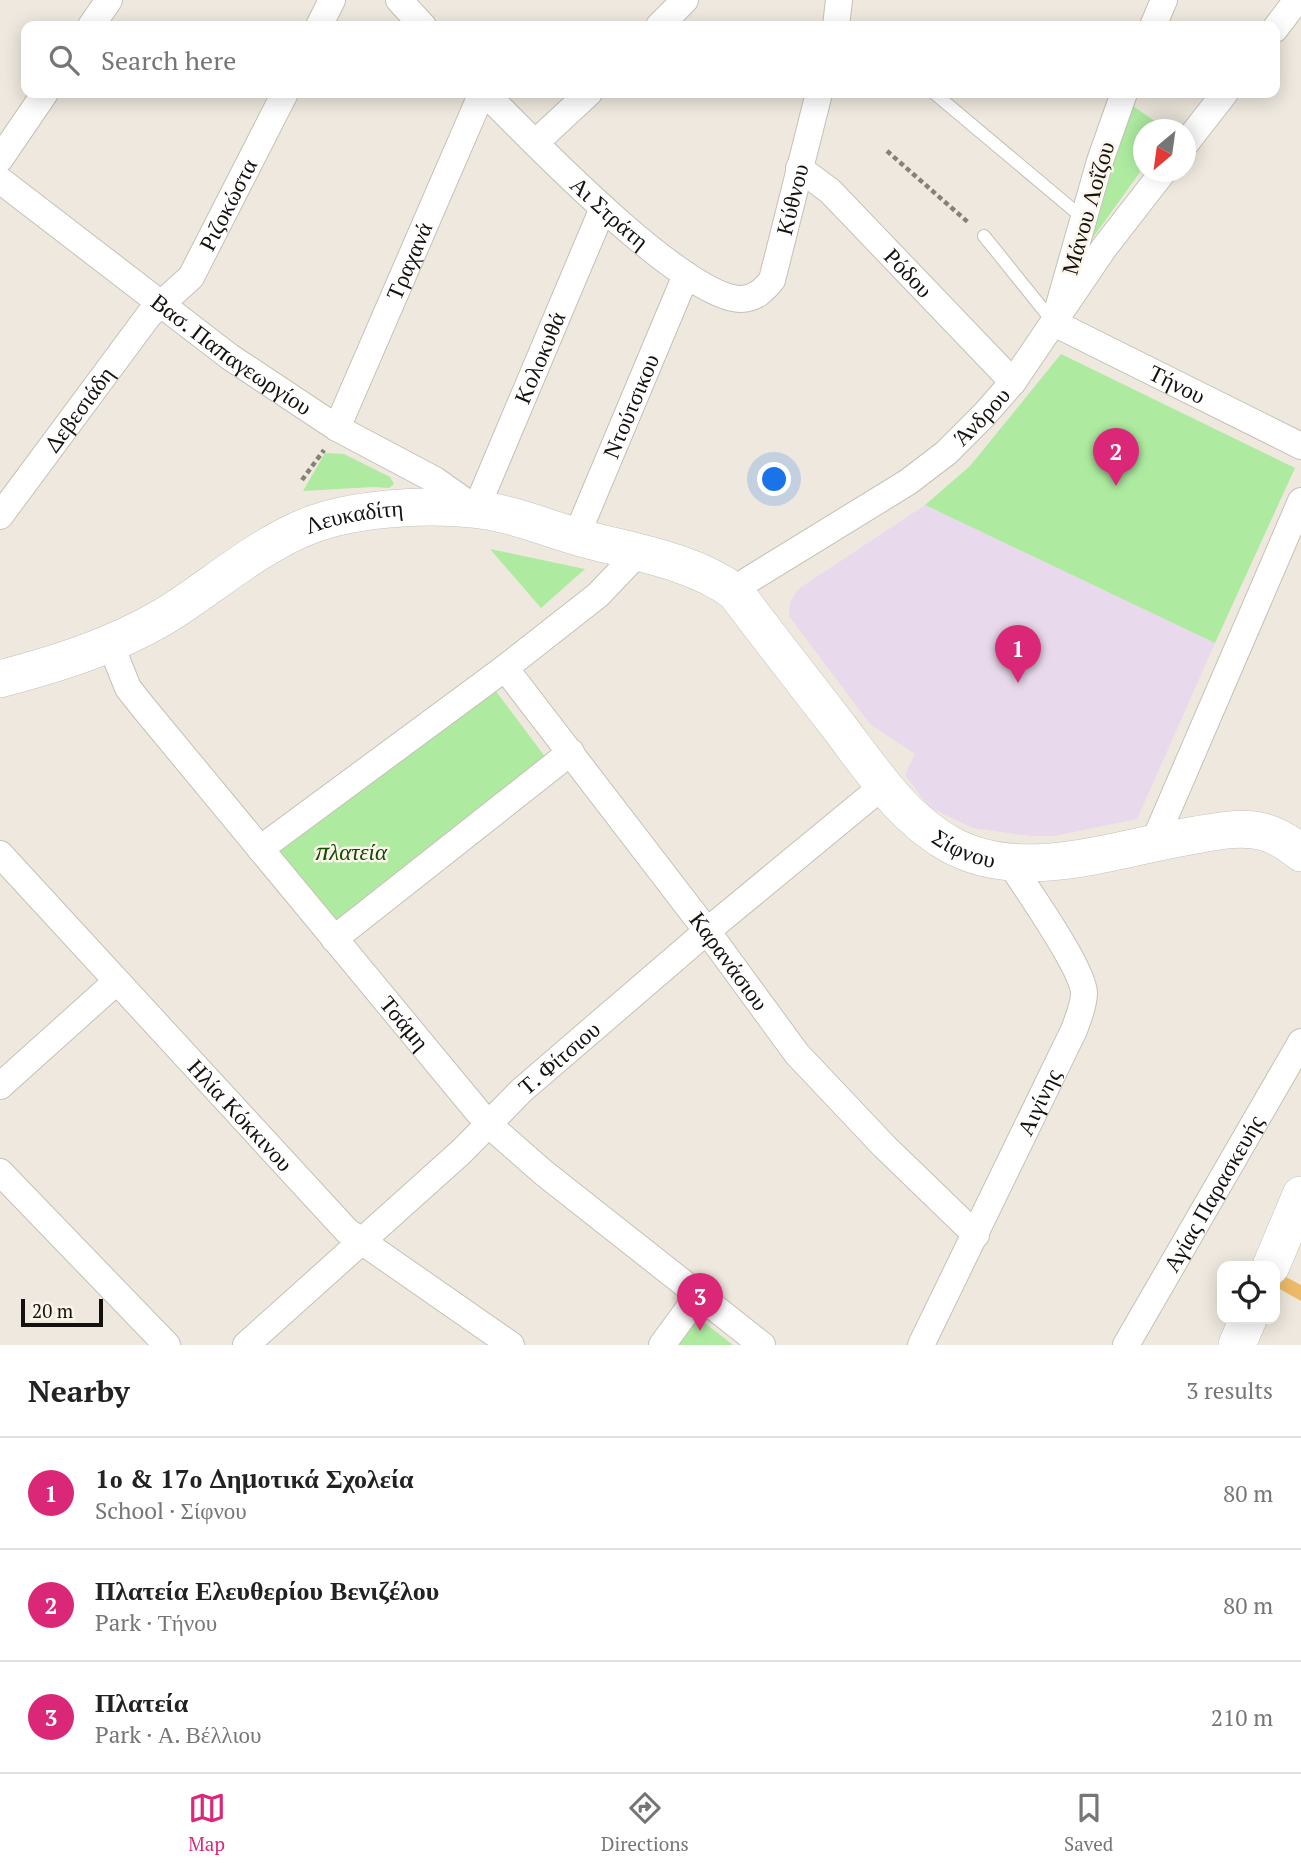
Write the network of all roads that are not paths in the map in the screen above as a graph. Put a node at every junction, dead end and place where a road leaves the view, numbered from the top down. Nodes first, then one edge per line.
1 (109, 0) edge
2 (332, 0) edge
3 (400, 0) edge
4 (685, 0) edge
5 (839, 0) edge
6 (1164, 0) edge
7 (1297, 0) edge
8 (94, 21) edge
9 (322, 21) edge
10 (419, 21) edge
11 (664, 21) edge
12 (837, 21) edge
13 (1155, 21) edge
14 (1280, 22) edge
15 (43, 98) edge
16 (282, 98) edge
17 (481, 98) edge
18 (488, 98) edge
19 (584, 98) edge
20 (818, 98) edge
21 (940, 98) edge
22 (1122, 98) edge
23 (1221, 98) edge
24 (1196, 129) edge
25 (536, 143) junction
26 (0, 159) edge
27 (799, 168) junction
28 (0, 180) edge
29 (1155, 182) edge
30 (603, 208) junction
31 (1083, 218) junction
32 (984, 236) road end
33 (686, 275) junction
34 (754, 297) joint
35 (159, 305) junction
36 (1054, 323) junction
37 (1013, 382) junction
38 (337, 428) junction
39 (1301, 446) edge
40 (1301, 501) edge
41 (476, 509) junction
42 (0, 516) edge
43 (576, 537) junction
44 (637, 554) junction
45 (735, 592) junction
46 (110, 643) junction
47 (505, 668) junction
48 (0, 679) edge
49 (571, 752) junction
50 (884, 785) junction
51 (1154, 842) junction
52 (260, 849) junction
53 (1301, 853) edge
54 (0, 854) edge
55 (1010, 863) junction
56 (707, 931) junction
57 (334, 939) junction
58 (116, 982) junction
59 (1301, 1042) edge
60 (0, 1086) edge
61 (488, 1124) junction
62 (0, 1172) edge
63 (1299, 1202) edge
64 (976, 1235) junction
65 (361, 1241) junction
66 (1273, 1261) edge
67 (698, 1296) junction
68 (1246, 1324) edge
69 (167, 1345) edge
70 (246, 1345) edge
71 (511, 1345) edge
72 (662, 1345) edge
73 (762, 1345) edge
74 (921, 1345) edge
75 (1126, 1345) edge
76 (1237, 1345) edge

1 - 8 street
2 - 9 street
3 - 10 street
4 - 11 street
5 - 12 street
6 - 13 street
7 - 14 street
15 - 26 street
16 - 35 street, Ριζοκώστα
17 - 38 street, Τραχανά
18 - 25 street, Αι Στράτη
19 - 25 street
20 - 27 street, Κύθνου
21 - 31 lane
22 - 31 street, Μάνου Λοΐζου
23 - 24 street
25 - 30 street, Αι Στράτη
27 - 34 street, Κύθνου
27 - 37 street, Ρόδου
28 - 35 street, Βασ. Παπαγεωργίου
29 - 36 street, Άνδρου
30 - 33 street, Αι Στράτη
30 - 41 street, Κολοκυθά
31 - 36 street, Μάνου Λοΐζου
32 - 36 lane
33 - 34 street, Αι Στράτη
33 - 43 street, Ντούτσικου
35 - 38 street, Βασ. Παπαγεωργίου
35 - 42 street, Δεβεσιάδη
36 - 37 street, Άνδρου
36 - 39 street, Τήνου
37 - 45 street, Άνδρου
38 - 41 street, Βασ. Παπαγεωργίου
40 - 51 street
41 - 43 street, Λευκαδίτη
41 - 46 street, Λευκαδίτη
43 - 44 street, Λευκαδίτη
44 - 45 street, Λευκαδίτη
44 - 47 street
45 - 50 street, Σίφνου
46 - 48 street, Λευκαδίτη
46 - 52 street, Τσάμη
47 - 49 street, Καρανάσιου
47 - 52 street
49 - 56 street, Καρανάσιου
49 - 57 street
50 - 55 street, Σίφνου
50 - 56 street, Τ. Φίτσιου
51 - 53 street, Σίφνου
51 - 55 street, Σίφνου
52 - 57 street, Τσάμη
54 - 58 street, Ηλία Κόκκινου
55 - 64 street, Αιγίνης
56 - 61 street, Τ. Φίτσιου
56 - 64 street, Καρανάσιου
57 - 61 street, Τσάμη
58 - 60 street
58 - 65 street, Ηλία Κόκκινου
59 - 75 street, Αγίας Παρασκευής
61 - 65 street, Τ. Φίτσιου
61 - 67 street, Τσάμη
62 - 69 street
63 - 66 street
64 - 74 street, Αιγίνης
65 - 70 street, Τ. Φίτσιου
65 - 71 street, Ηλία Κόκκινου
67 - 72 street
67 - 73 street, Τσάμη
68 - 76 street

